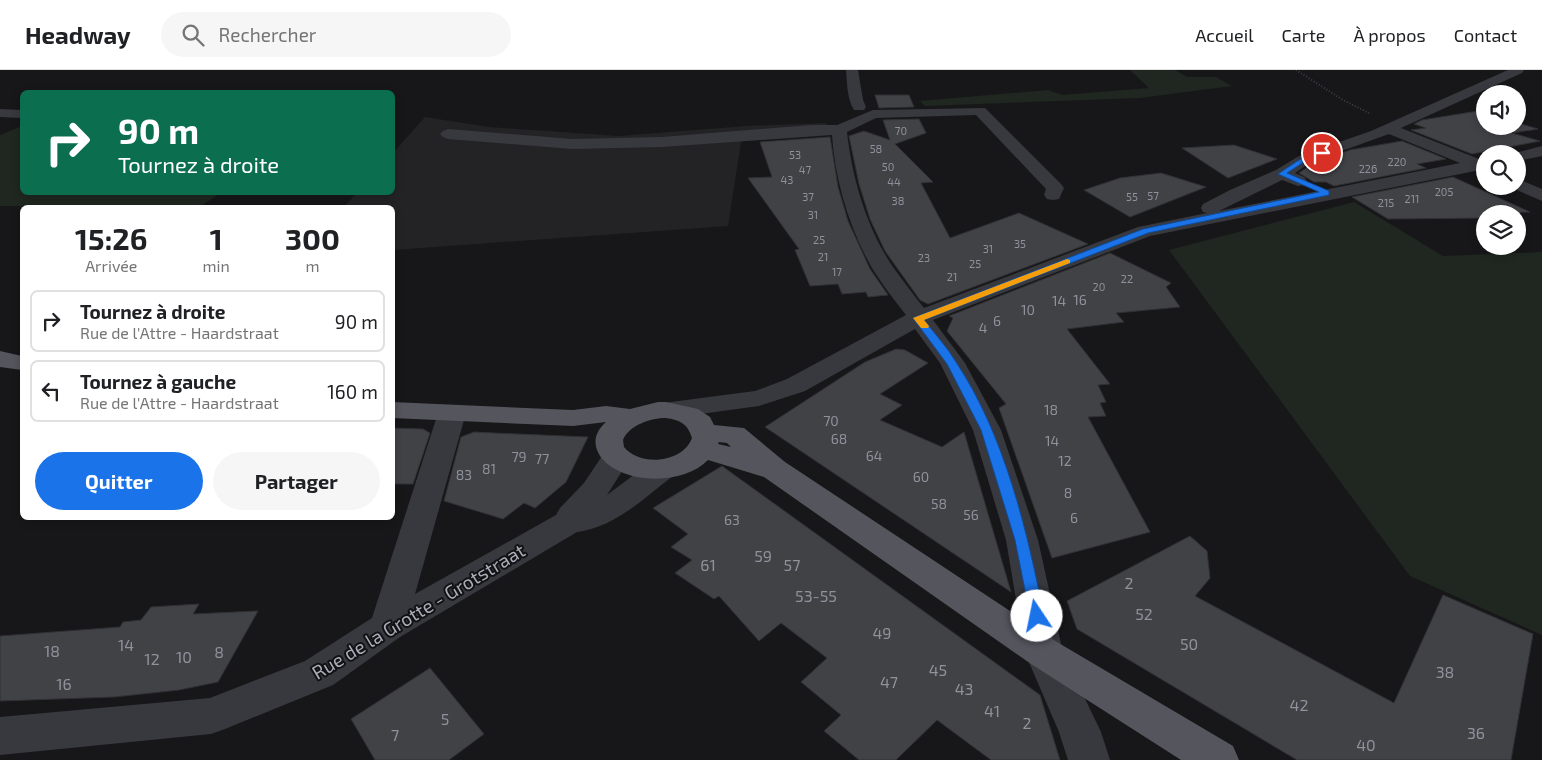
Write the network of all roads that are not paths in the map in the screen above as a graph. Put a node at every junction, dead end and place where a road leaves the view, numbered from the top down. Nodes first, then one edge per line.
1 (852, 70) edge
2 (1518, 70) edge
3 (859, 106) dead end
4 (0, 113) edge
5 (20, 114) edge
6 (1391, 126) junction
7 (839, 130) junction
8 (448, 134) dead end
9 (1542, 151) edge
10 (1526, 154) edge
11 (1476, 162) edge
12 (1476, 166) edge
13 (1282, 174) junction
14 (1526, 188) edge
15 (1327, 193) junction
16 (1054, 195) dead end
17 (1542, 196) edge
18 (1184, 222) junction
19 (918, 318) junction
20 (0, 359) edge
21 (20, 363) edge
22 (759, 398) junction
23 (395, 410) edge
24 (671, 410) junction
25 (452, 412) junction
26 (630, 417) junction
27 (573, 418) junction
28 (704, 437) junction
29 (612, 447) junction
30 (662, 469) junction
31 (569, 522) junction
32 (387, 627) junction
33 (1044, 653) junction
34 (0, 736) edge
35 (1089, 760) edge
36 (1218, 760) edge

1 - 3 street
2 - 6 street
4 - 5 street
6 - 11 street
6 - 13 street
7 - 8 street
7 - 16 street
7 - 19 street
9 - 10 street
12 - 15 street
13 - 15 street
13 - 18 street
14 - 17 street
15 - 18 street
18 - 19 street
19 - 22 street
19 - 33 street
20 - 21 main road
22 - 24 street
22 - 28 street
23 - 25 main road
24 - 26 main road
24 - 28 main road
25 - 27 main road
25 - 32 street
26 - 27 main road
26 - 29 main road
27 - 29 main road
28 - 30 main road
28 - 33 main road
29 - 30 main road
29 - 31 street, Rue de la Grotte - Grotstraat
30 - 31 street, Rue de la Grotte - Grotstraat
31 - 32 street, Rue de la Grotte - Grotstraat
32 - 34 street, Rue de la Grotte - Grotstraat
33 - 35 street
33 - 36 main road

